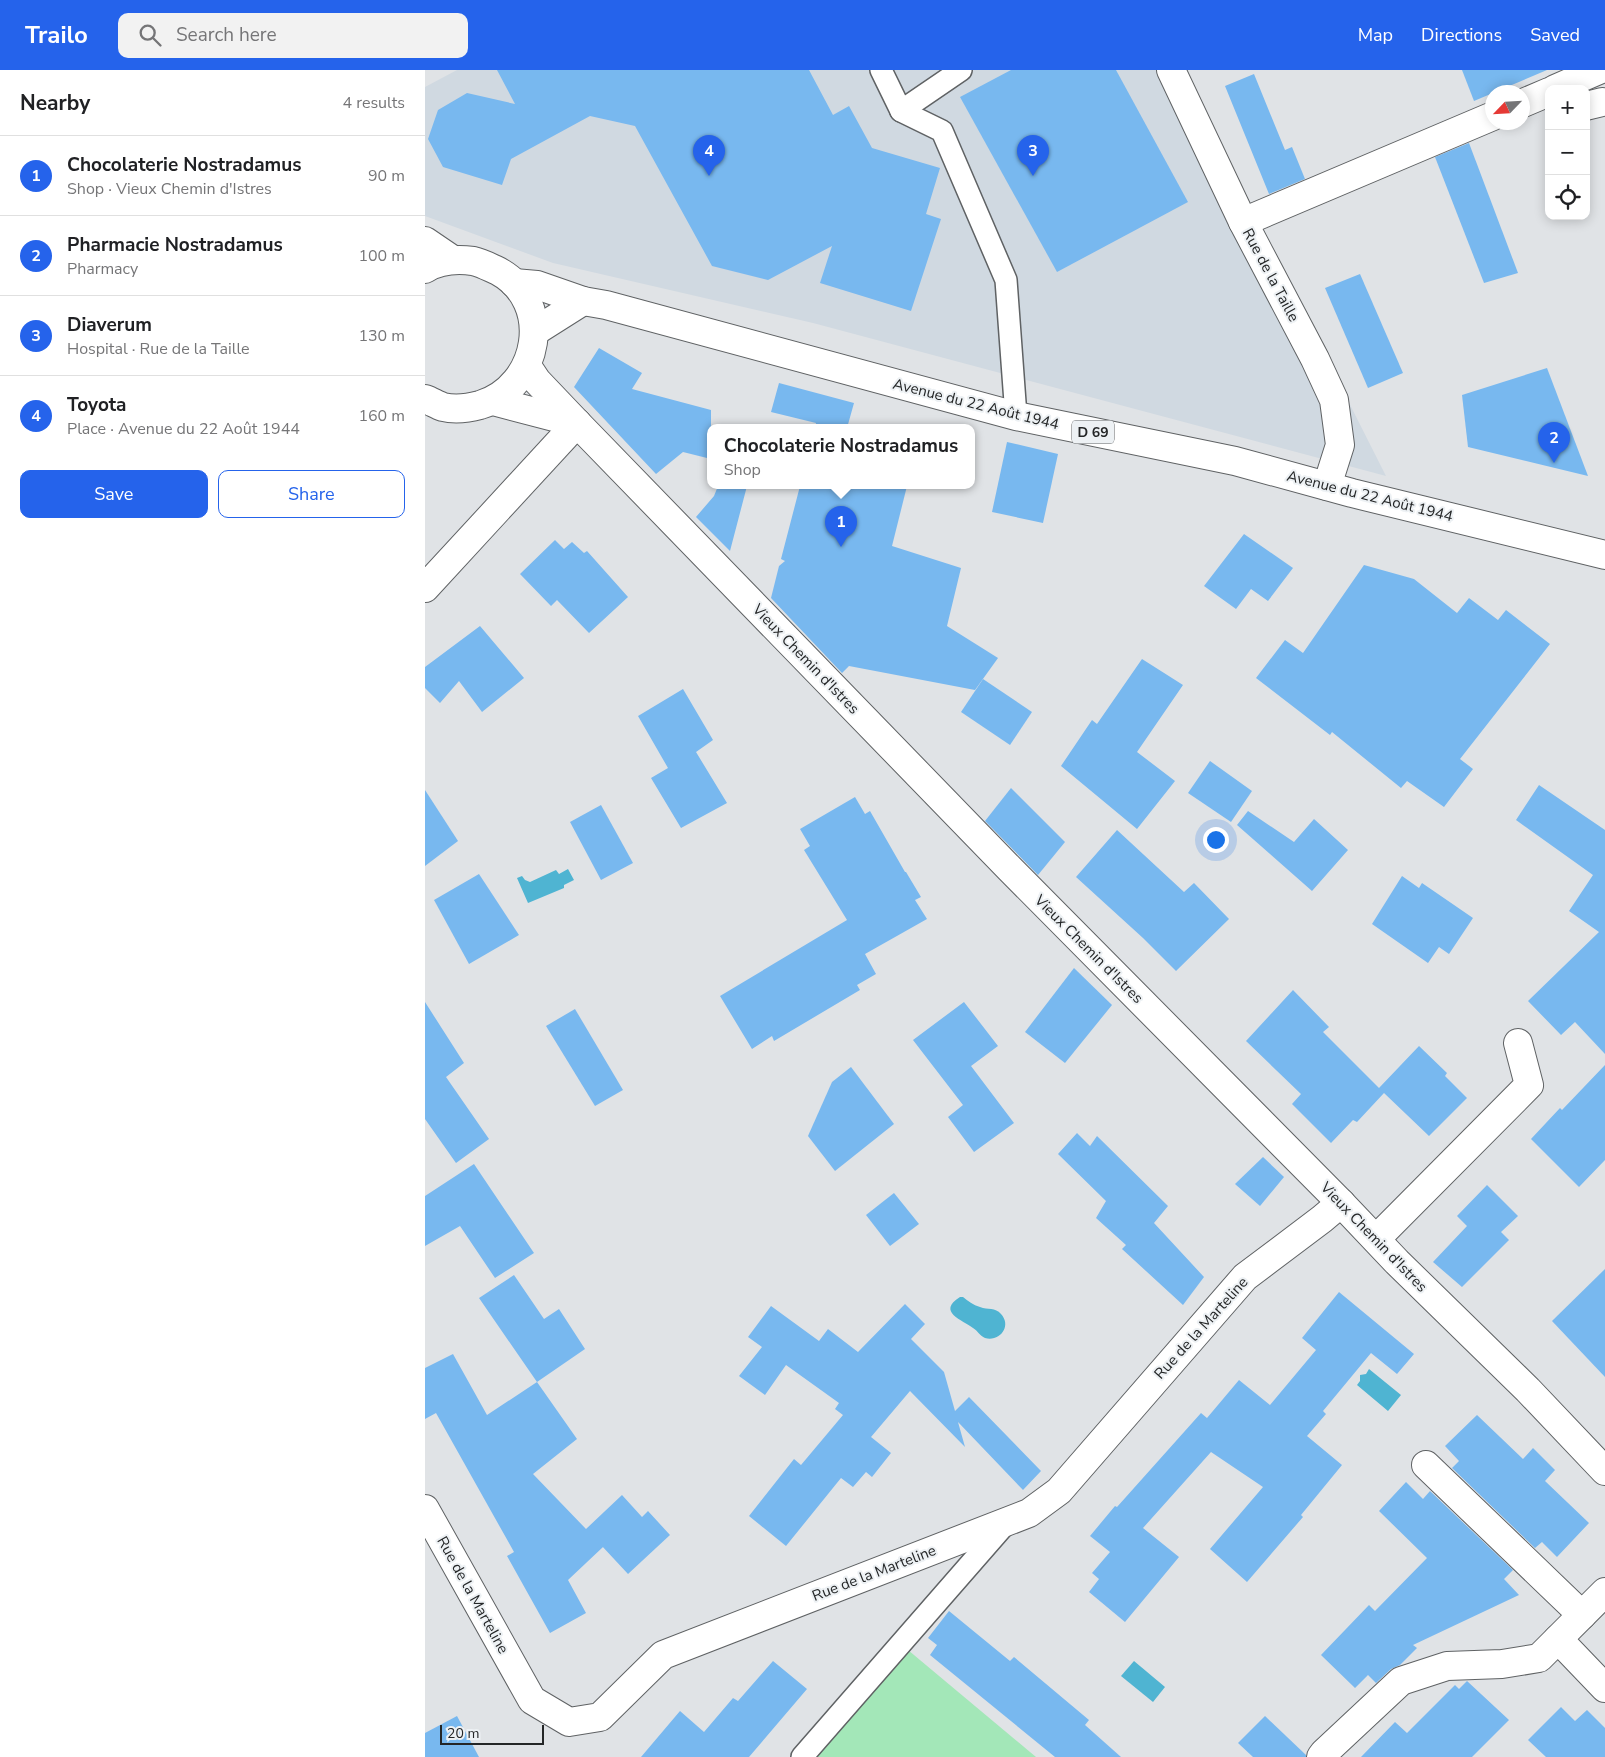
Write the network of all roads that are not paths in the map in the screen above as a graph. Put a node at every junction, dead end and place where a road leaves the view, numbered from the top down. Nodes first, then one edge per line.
1 (881, 70) edge
2 (961, 70) edge
3 (1171, 70) edge
4 (1599, 70) edge
5 (1544, 94) edge
6 (901, 111) junction
7 (1485, 119) edge
8 (1243, 222) junction
9 (425, 241) edge
10 (453, 260) junction
11 (425, 269) edge
12 (514, 282) junction
13 (583, 301) junction
14 (534, 332) junction
15 (527, 366) junction
16 (425, 399) edge
17 (493, 401) junction
18 (1016, 416) junction
19 (577, 423) junction
20 (1327, 486) junction
21 (1605, 555) edge
22 (425, 588) edge
23 (1517, 1043) dead end
24 (1341, 1203) junction
25 (1376, 1239) junction
26 (1426, 1465) dead end
27 (1605, 1471) edge
28 (425, 1510) edge
29 (1008, 1521) junction
30 (1605, 1592) edge
31 (1582, 1615) junction
32 (1557, 1639) junction
33 (1605, 1688) edge
34 (801, 1757) edge
35 (1321, 1757) edge

1 - 6 lane
2 - 6 lane
3 - 8 street, Rue de la Taille
4 - 5 street
6 - 18 lane
7 - 8 street
8 - 20 street, Rue de la Taille
9 - 10 street
10 - 11 street
10 - 12 street
12 - 13 street, Avenue du 22 Août 1944 / D 69
12 - 14 street
13 - 14 street
13 - 18 street, Avenue du 22 Août 1944 / D 69
14 - 15 street
15 - 17 street
15 - 19 street, Vieux Chemin d'Istres
16 - 17 street
17 - 19 street
18 - 20 street, Avenue du 22 Août 1944 / D 69
19 - 22 street
19 - 24 street, Vieux Chemin d'Istres
20 - 21 street, Avenue du 22 Août 1944 / D 69
23 - 25 street
24 - 25 street, Vieux Chemin d'Istres
24 - 29 street, Rue de la Marteline
25 - 27 street, Vieux Chemin d'Istres
26 - 31 street
28 - 29 street, Rue de la Marteline
29 - 34 lane
30 - 31 street
31 - 32 street
32 - 33 street
32 - 35 street

